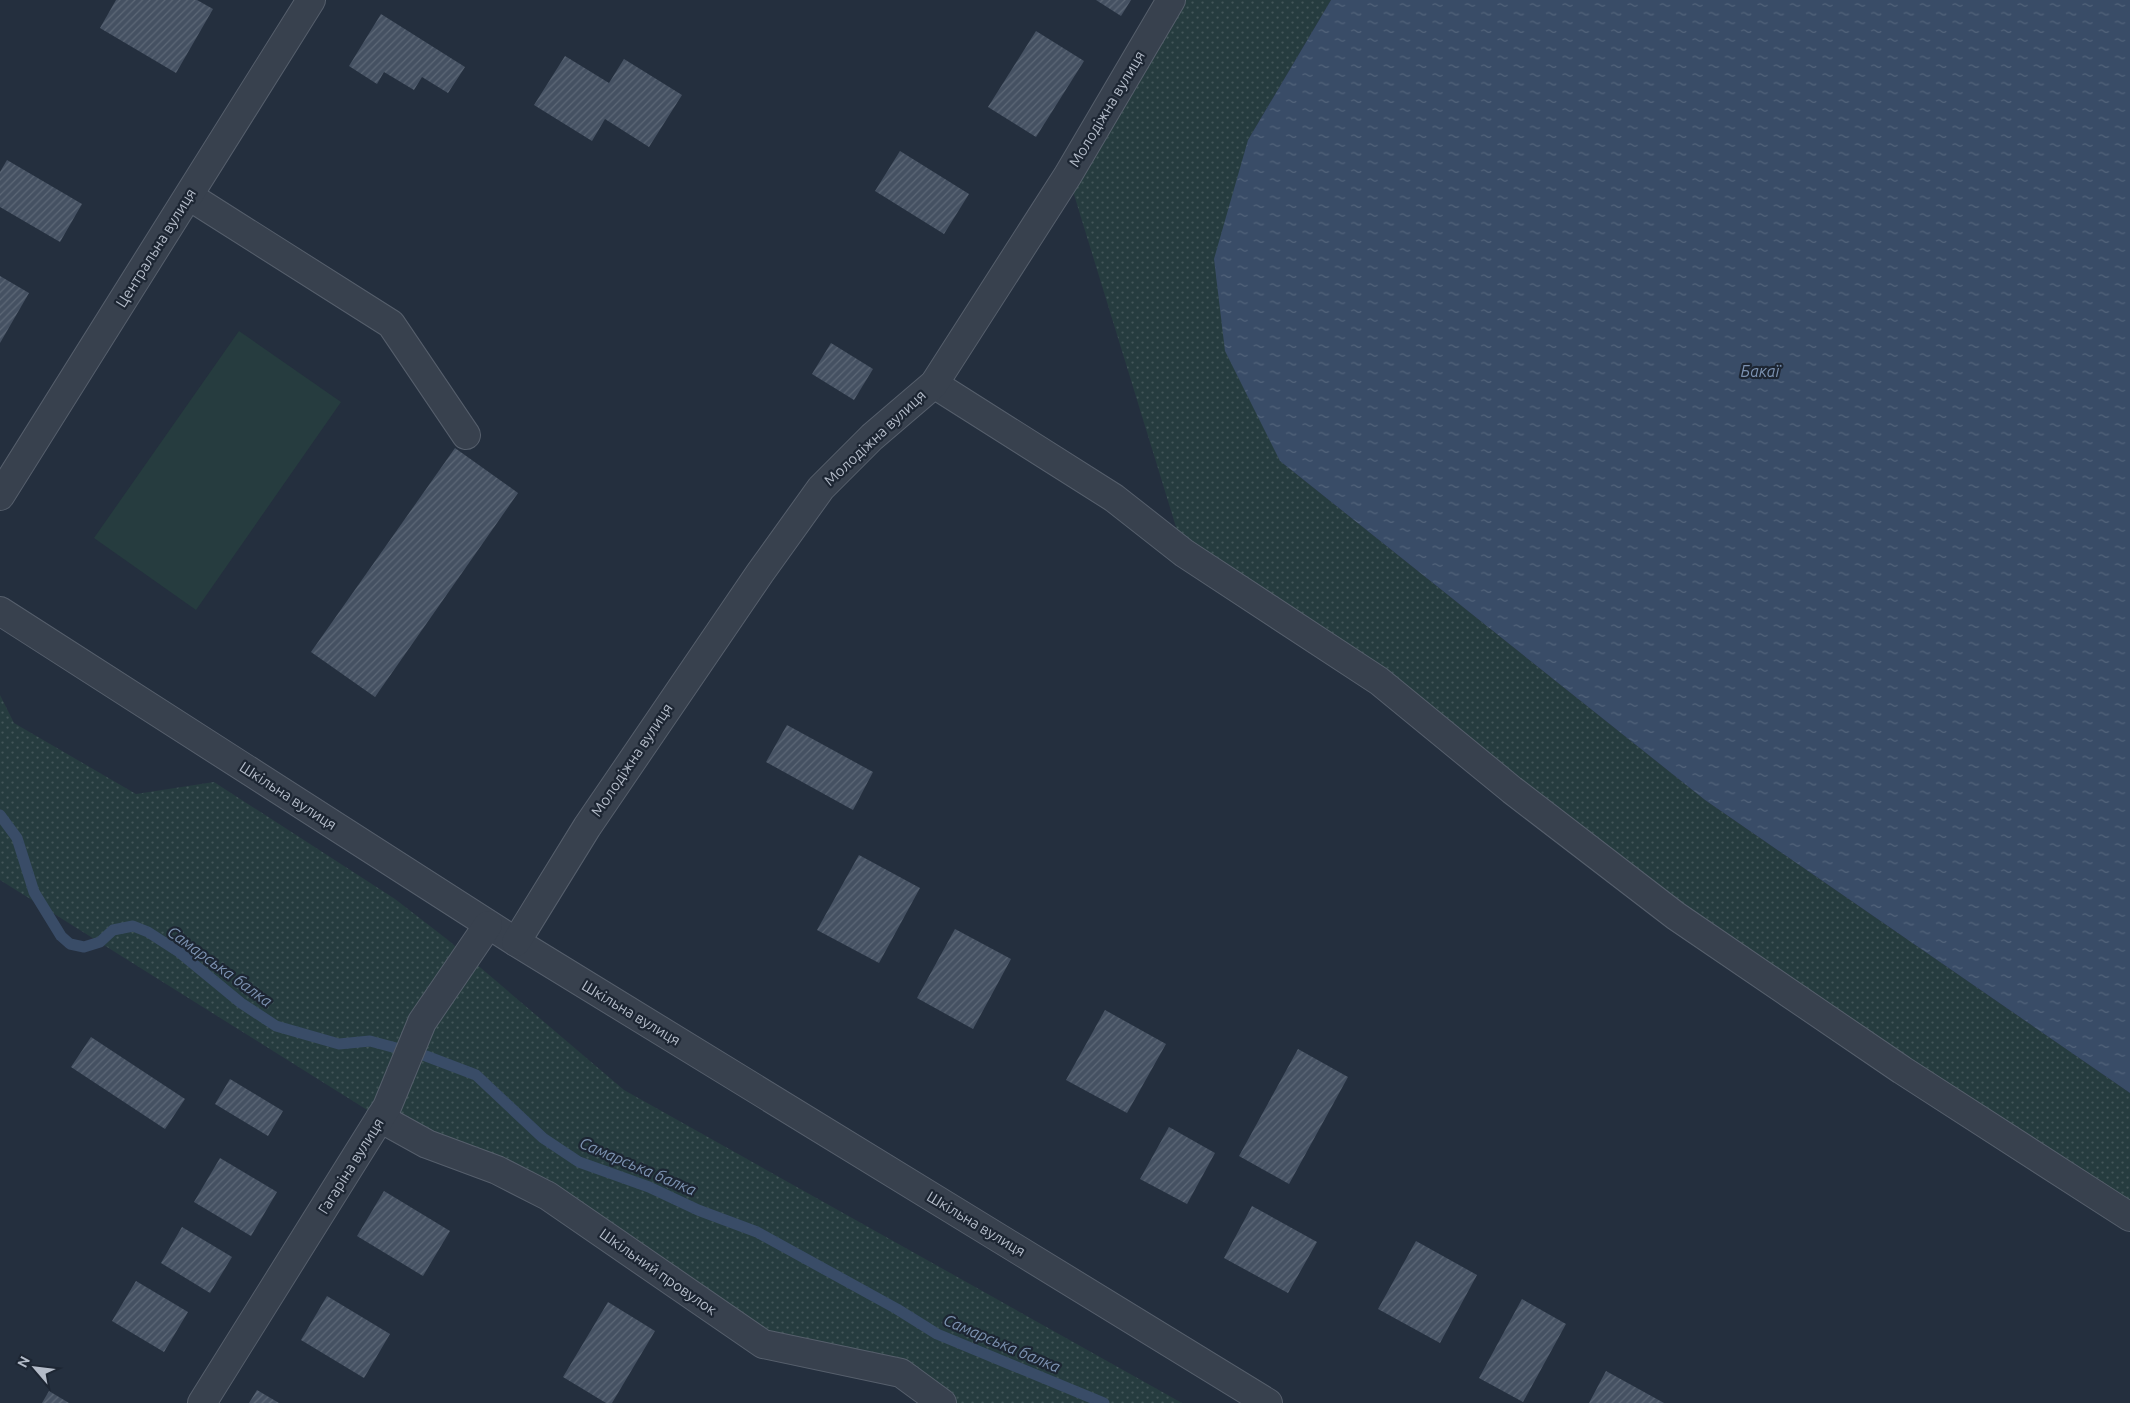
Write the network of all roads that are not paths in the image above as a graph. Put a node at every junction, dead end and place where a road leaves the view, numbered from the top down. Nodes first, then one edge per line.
1 (311, 0) edge
2 (1171, 0) edge
3 (189, 196) junction
4 (934, 384) junction
5 (466, 435) dead end
6 (0, 496) edge
7 (0, 611) edge
8 (488, 925) junction
9 (516, 942) junction
10 (384, 1113) junction
11 (2130, 1217) edge
12 (202, 1403) edge
13 (942, 1403) edge
14 (1268, 1403) edge

1 - 3 street, Центральна вулиця
2 - 4 street, Молодіжна вулиця
3 - 5 street
3 - 6 street, Центральна вулиця
4 - 9 street, Молодіжна вулиця
4 - 11 street
7 - 8 street, Шкільна вулиця
8 - 9 street, Шкільна вулиця
8 - 10 street, Гагаріна вулиця
9 - 14 street, Шкільна вулиця
10 - 12 street, Гагаріна вулиця
10 - 13 street, Шкільний провулок

